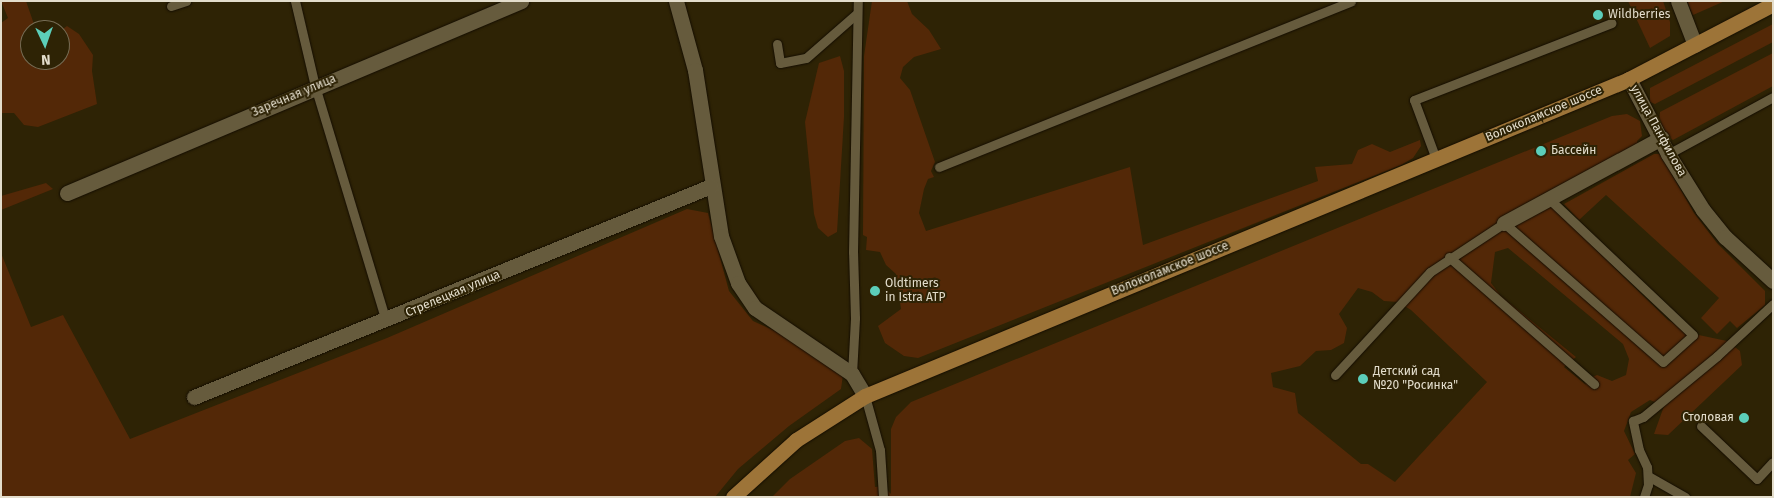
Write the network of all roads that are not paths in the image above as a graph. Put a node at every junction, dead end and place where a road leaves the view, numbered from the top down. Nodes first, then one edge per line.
1 (186, 1) edge
2 (295, 1) edge
3 (521, 1) edge
4 (676, 1) edge
5 (858, 1) edge
6 (1351, 1) edge
7 (1678, 1) edge
8 (1773, 4) edge
9 (171, 6) dead end
10 (856, 14) junction
11 (1612, 23) dead end
12 (777, 44) dead end
13 (1695, 45) junction
14 (1629, 79) junction
15 (315, 86) junction
16 (1773, 97) edge
17 (1661, 138) junction
18 (1668, 154) junction
19 (1436, 159) junction
20 (939, 167) dead end
21 (711, 186) junction
22 (67, 193) dead end
23 (1550, 200) junction
24 (1504, 223) junction
25 (1449, 257) junction
26 (1773, 281) edge
27 (1773, 304) edge
28 (386, 321) junction
29 (852, 374) junction
30 (1335, 375) dead end
31 (1594, 384) dead end
32 (865, 396) junction
33 (194, 397) dead end
34 (1701, 426) dead end
35 (1773, 462) edge
36 (1648, 476) junction
37 (733, 497) edge
38 (883, 497) edge
39 (1644, 497) edge
40 (1685, 497) edge

1 - 9 lane
2 - 15 lane
3 - 15 street, Заречная улица
4 - 21 street
5 - 10 lane
6 - 20 lane
7 - 13 street
8 - 13 main road, улица Панфилова
10 - 12 lane
10 - 29 lane
11 - 19 lane
13 - 14 main road, улица Панфилова
14 - 17 street, улица Панфилова
14 - 19 main road, Волоколамское шоссе
15 - 22 street, Заречная улица
15 - 28 lane
16 - 18 lane
17 - 18 street, улица Панфилова
17 - 23 street
18 - 26 street, улица Панфилова
19 - 32 main road, Волоколамское шоссе
21 - 28 street, Стрелецкая улица
21 - 29 street
23 - 24 street
23 - 24 lane
24 - 25 lane
25 - 30 lane
25 - 31 lane
27 - 36 lane
28 - 33 street, Стрелецкая улица
29 - 32 street
32 - 37 main road, Волоколамское шоссе
32 - 38 lane
34 - 35 lane
36 - 39 lane
36 - 40 lane

